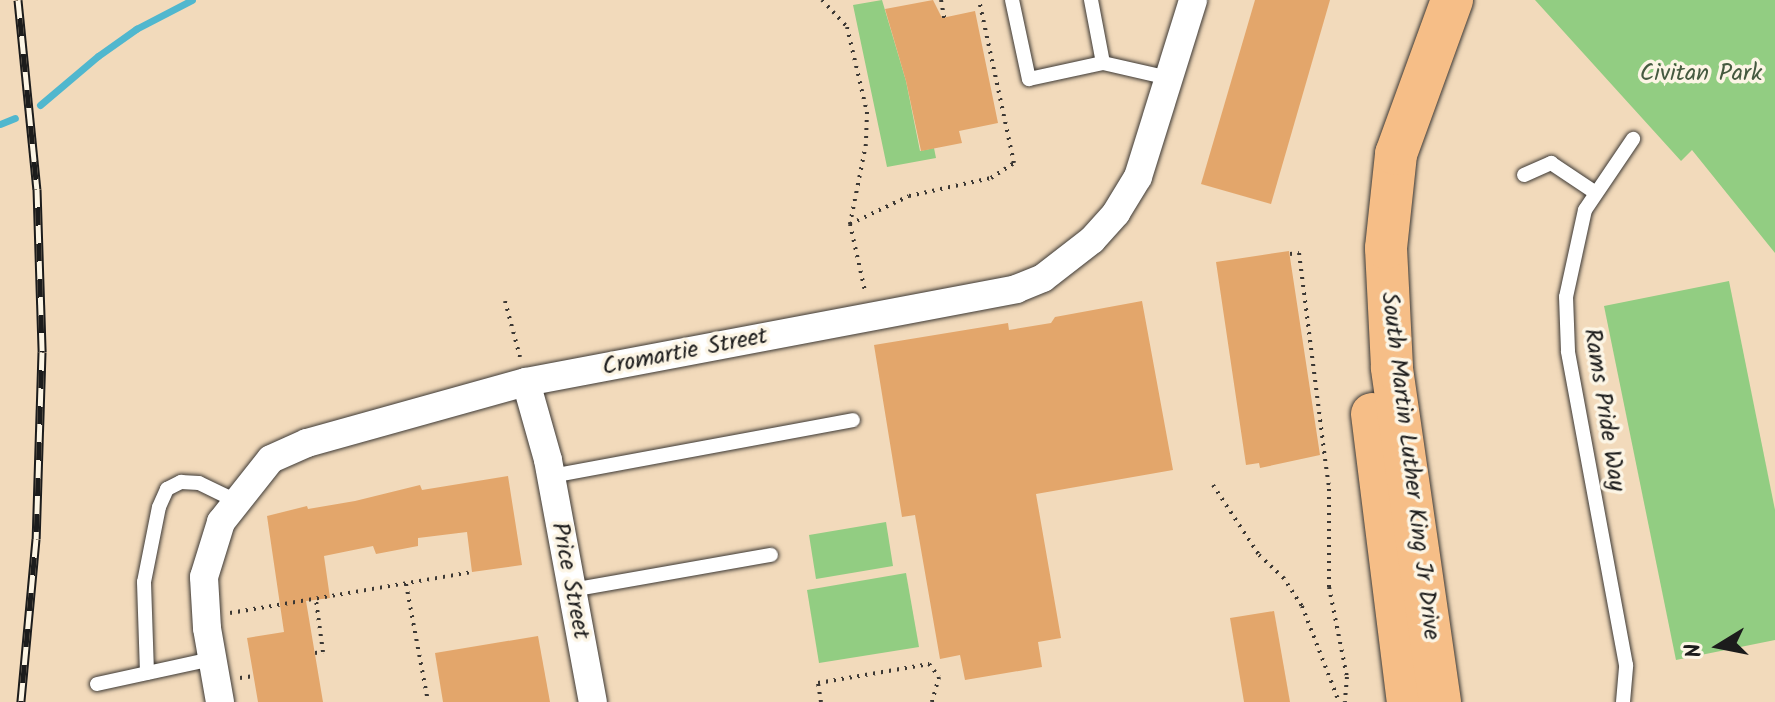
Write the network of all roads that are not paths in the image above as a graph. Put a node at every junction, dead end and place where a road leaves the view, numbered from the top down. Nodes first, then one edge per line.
1 (1012, 0) edge
2 (1091, 0) edge
3 (1193, 0) edge
4 (1427, 0) edge
5 (1452, 0) edge
6 (1103, 63) junction
7 (1169, 78) junction
8 (1633, 139) dead end
9 (1524, 175) dead end
10 (1596, 193) junction
11 (526, 382) junction
12 (853, 420) dead end
13 (549, 468) junction
14 (236, 501) junction
15 (771, 555) dead end
16 (572, 590) junction
17 (147, 673) junction
18 (221, 680) edge
19 (97, 684) dead end
20 (593, 702) edge
21 (1408, 702) edge
22 (1440, 702) edge
23 (1623, 702) edge

1 - 6 lane
2 - 6 lane
3 - 7 street, Cromartie Street
4 - 21 main road, South Martin Luther King Jr Drive
5 - 22 main road, South Martin Luther King Jr Drive
6 - 7 lane
7 - 11 street, Cromartie Street
8 - 10 lane, Rams Pride Way
9 - 10 lane
10 - 23 lane, Rams Pride Way
11 - 13 street, Price Street
11 - 14 street, Cromartie Street
12 - 13 lane
13 - 16 street, Price Street
14 - 17 lane
14 - 18 street, Cromartie Street
15 - 16 lane
16 - 20 street, Price Street
17 - 18 lane
17 - 19 lane

